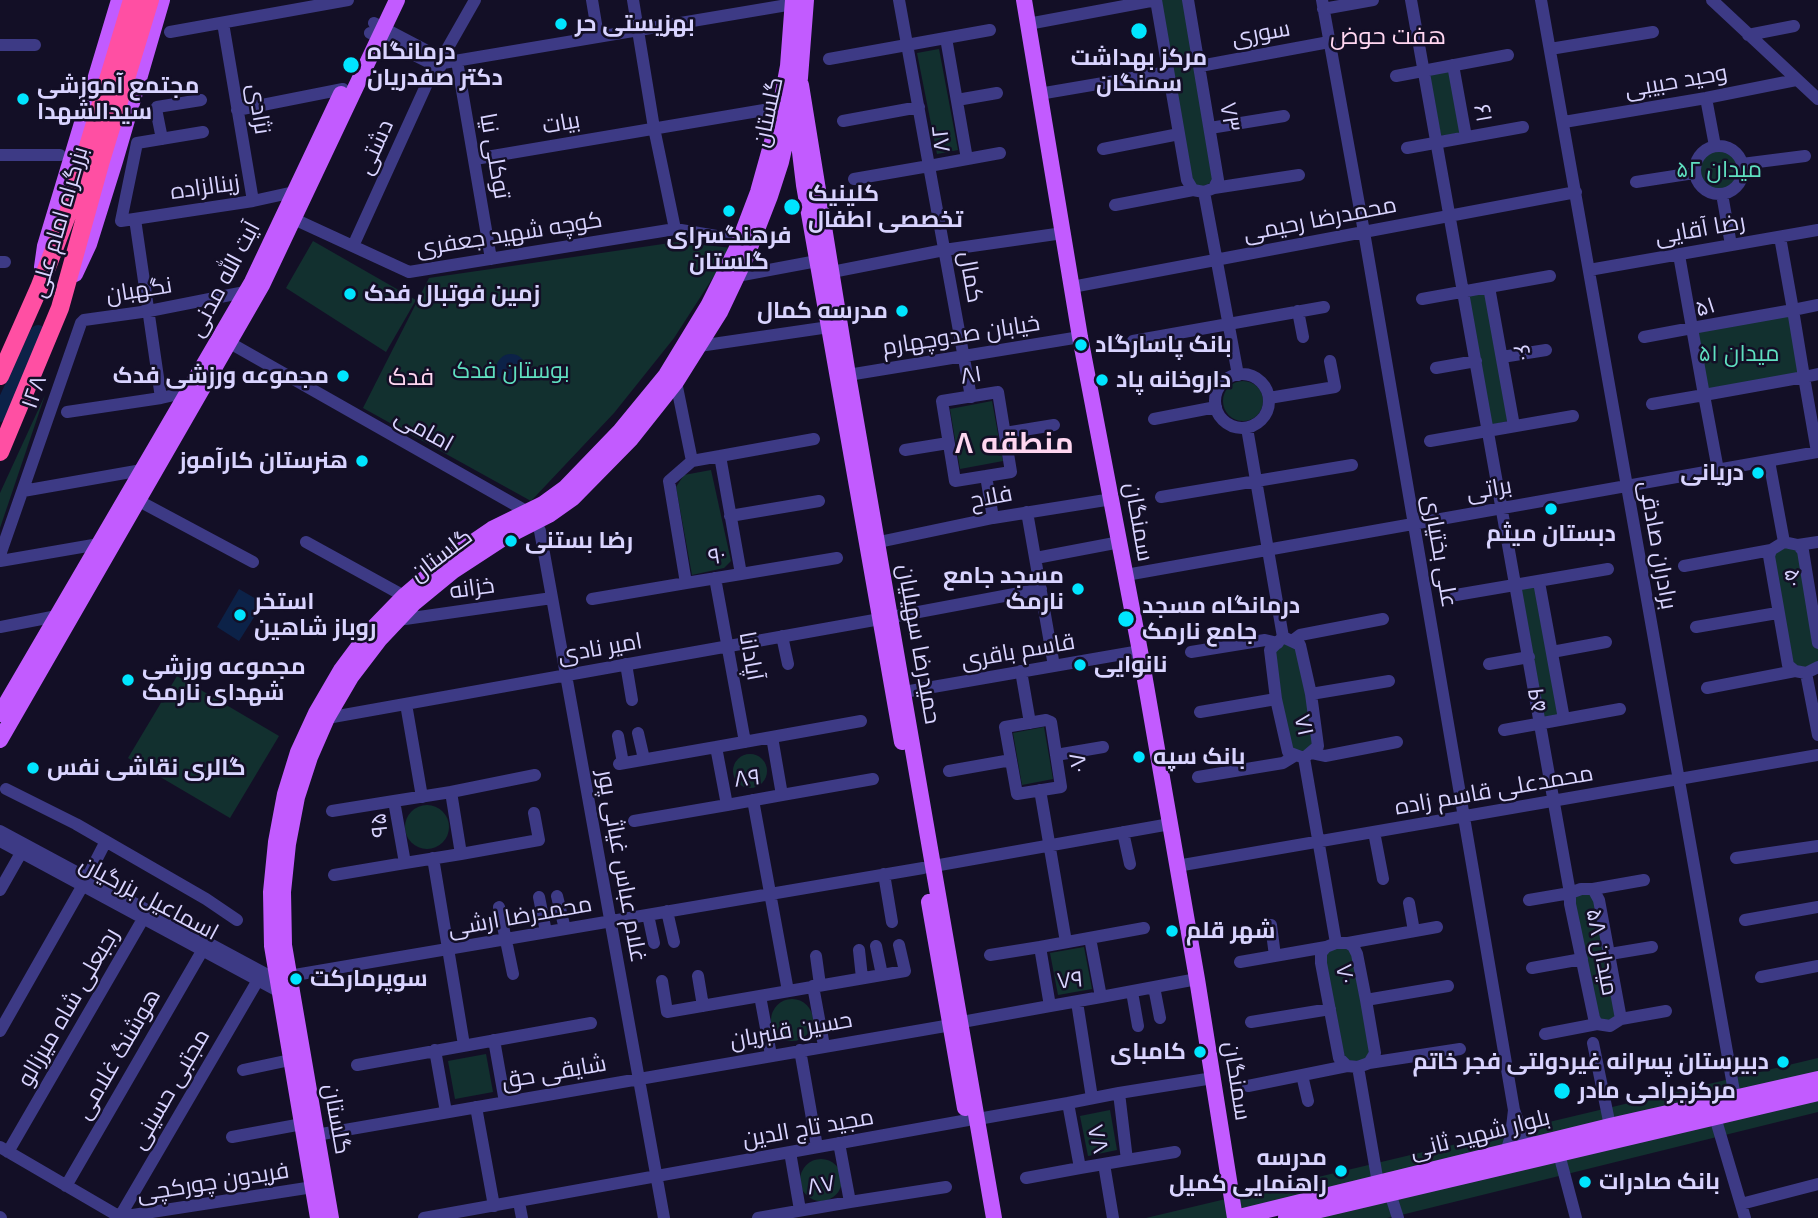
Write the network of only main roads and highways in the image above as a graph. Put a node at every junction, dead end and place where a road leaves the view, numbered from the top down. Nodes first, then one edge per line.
1 (119, 0) edge
2 (132, 0) edge
3 (150, 0) edge
4 (162, 0) edge
5 (385, 0) edge
6 (397, 0) edge
7 (1024, 0) edge
8 (798, 1) edge
9 (377, 31) junction
10 (800, 78) junction
11 (788, 96) junction
12 (776, 180) junction
13 (804, 185) junction
14 (825, 267) junction
15 (39, 288) junction
16 (60, 309) junction
17 (225, 340) junction
18 (0, 376) edge
19 (0, 452) edge
20 (531, 517) junction
21 (0, 715) edge
22 (0, 740) edge
23 (281, 983) junction
24 (1818, 1079) edge
25 (1818, 1093) edge
26 (973, 1120) junction
27 (1557, 1147) junction
28 (1384, 1188) junction
29 (1286, 1215) edge
30 (318, 1218) edge
31 (331, 1218) edge
32 (983, 1218) edge
33 (994, 1218) edge
34 (1235, 1218) edge

1 - 15 main road
2 - 15 highway, بزرگراه امام علی
3 - 16 highway, بزرگراه امام علی
4 - 16 main road
5 - 9 main road, آیت الله مدنی
6 - 9 main road, آیت الله مدنی
7 - 34 main road, سمنگان
8 - 10 main road, گلستان
8 - 11 main road, گلستان
9 - 17 main road, آیت الله مدنی
9 - 17 main road, آیت الله مدنی
10 - 11 main road, گلستان
10 - 14 main road, حمیدرضا سهیلیان
11 - 12 main road, گلستان
11 - 13 main road, حمیدرضا سهیلیان
11 - 20 main road, گلستان
12 - 13 main road
12 - 20 main road, گلستان
13 - 14 main road, حمیدرضا سهیلیان
14 - 26 main road, حمیدرضا سهیلیان
15 - 18 highway, بزرگراه امام علی
16 - 19 highway, بزرگراه امام علی
17 - 21 main road, آیت الله مدنی
17 - 22 main road
20 - 23 main road, گلستان
20 - 23 main road, گلستان
23 - 30 main road, گلستان
23 - 31 main road, گلستان
24 - 27 main road, بلوار شهید ثانی
25 - 27 main road, بلوار شهید ثانی
26 - 32 main road, حمیدرضا سهیلیان
26 - 33 main road, حمیدرضا سهیلیان
27 - 28 main road, بلوار شهید ثانی
27 - 28 main road, بلوار شهید ثانی
28 - 29 main road, بلوار شهید ثانی
29 - 34 main road, بلوار شهید ثانی

